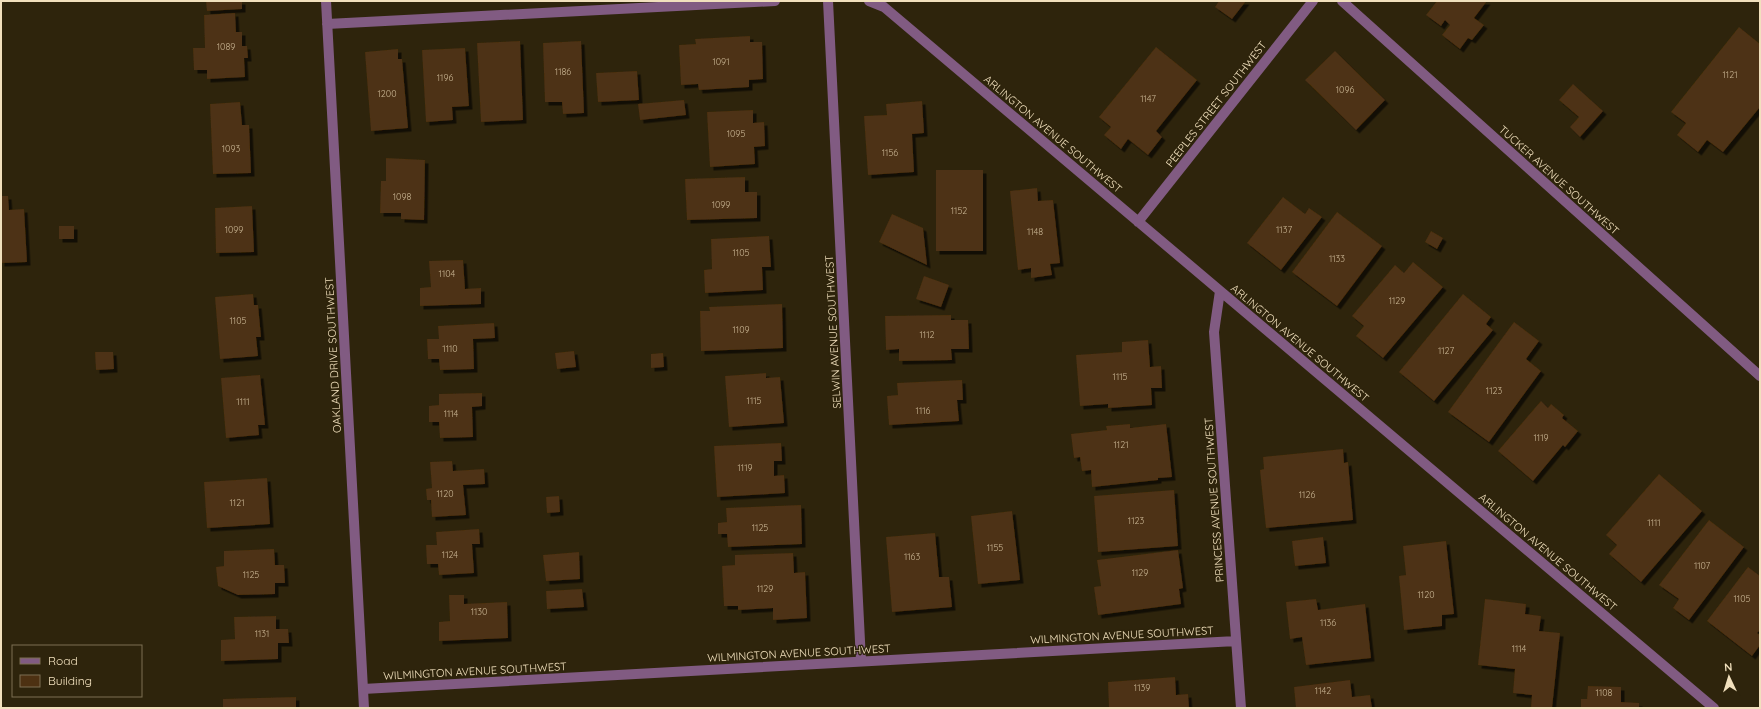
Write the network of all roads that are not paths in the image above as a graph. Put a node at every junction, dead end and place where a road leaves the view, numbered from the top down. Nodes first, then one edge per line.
1 (326, 1) edge
2 (775, 1) edge
3 (828, 1) edge
4 (869, 1) edge
5 (1313, 1) edge
6 (1342, 1) edge
7 (327, 24) junction
8 (1138, 222) junction
9 (1220, 291) junction
10 (1760, 376) edge
11 (1236, 641) junction
12 (861, 661) junction
13 (363, 689) junction
14 (364, 708) edge
15 (1241, 708) edge
16 (1714, 708) edge

1 - 7 street, OAKLAND DRIVE SOUTHWEST
2 - 7 street
3 - 12 street, SELWIN AVENUE SOUTHWEST
4 - 8 street, ARLINGTON AVENUE SOUTHWEST
5 - 8 street, PEEPLES STREET SOUTHWEST
6 - 10 street, TUCKER AVENUE SOUTHWEST
7 - 13 street, OAKLAND DRIVE SOUTHWEST
8 - 9 street, ARLINGTON AVENUE SOUTHWEST
9 - 11 street, PRINCESS AVENUE SOUTHWEST
9 - 16 street, ARLINGTON AVENUE SOUTHWEST
11 - 12 street, WILMINGTON AVENUE SOUTHWEST
11 - 15 street, PRINCESS AVENUE SOUTHWEST
12 - 13 street, WILMINGTON AVENUE SOUTHWEST
13 - 14 street, OAKLAND DRIVE SOUTHWEST

